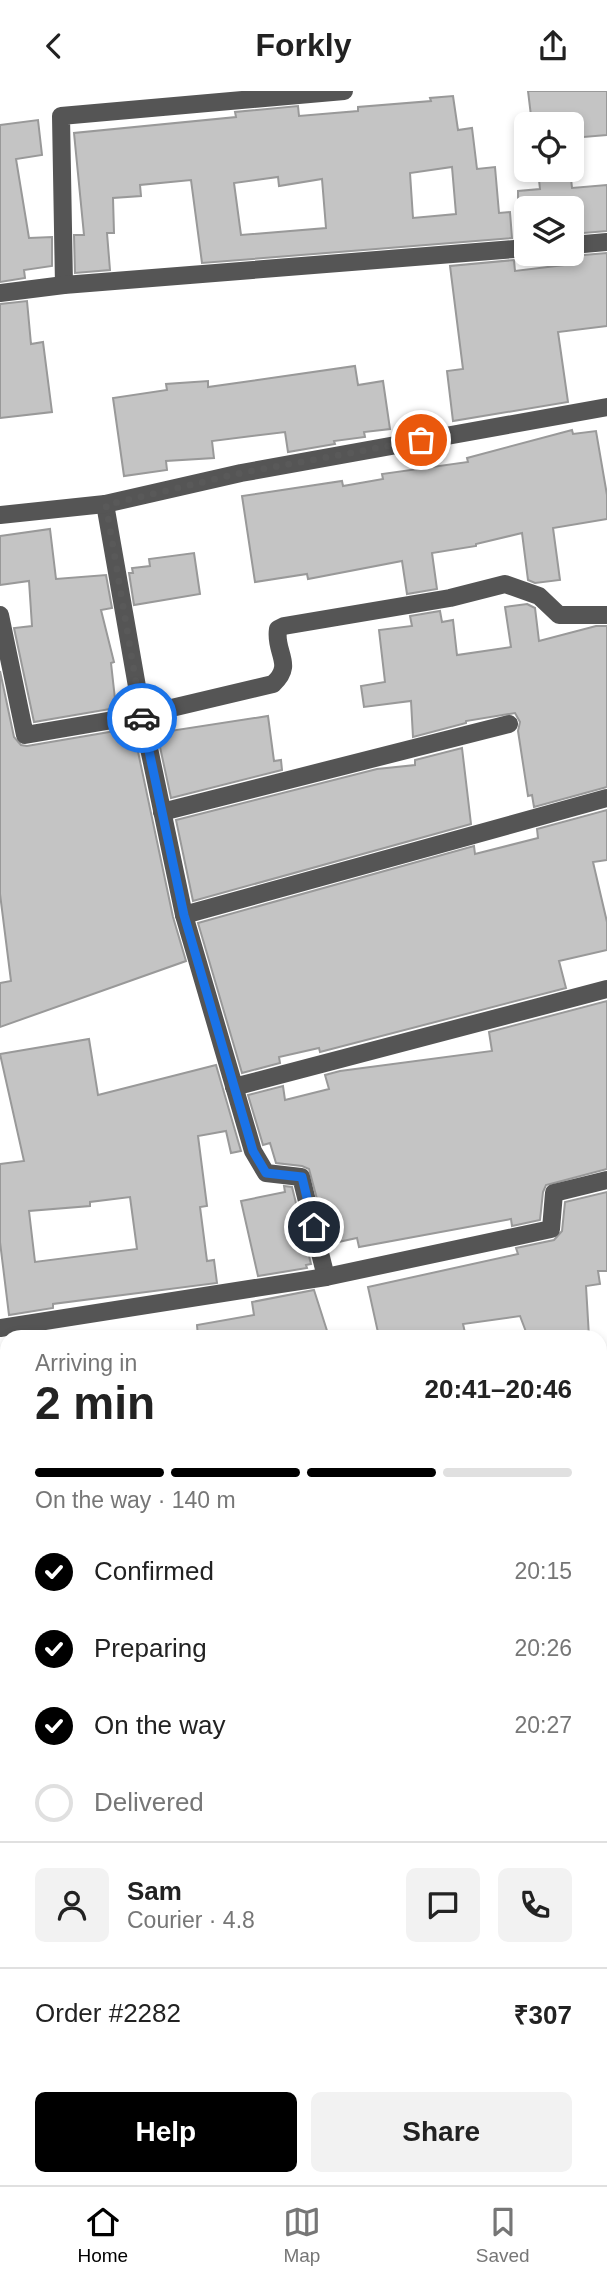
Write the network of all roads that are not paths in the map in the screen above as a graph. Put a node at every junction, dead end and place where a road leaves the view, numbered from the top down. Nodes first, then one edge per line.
1 (344, 91) edge
2 (607, 242) edge
3 (584, 243) edge
4 (514, 249) edge
5 (64, 285) junction
6 (0, 293) edge
7 (607, 407) edge
8 (106, 505) junction
9 (0, 515) edge
10 (0, 615) edge
11 (607, 615) edge
12 (142, 715) junction
13 (509, 724) dead end
14 (607, 798) edge
15 (162, 812) junction
16 (184, 915) junction
17 (607, 989) edge
18 (234, 1087) junction
19 (607, 1180) edge
20 (326, 1277) junction
21 (0, 1328) edge

1 - 5 street
2 - 3 street
4 - 5 street
5 - 6 street
7 - 8 street
8 - 9 street
8 - 12 street
10 - 12 street
11 - 12 street
12 - 15 street
13 - 15 street
14 - 16 street
15 - 16 street
16 - 18 street
17 - 18 street
18 - 20 street
19 - 20 street
20 - 21 street

